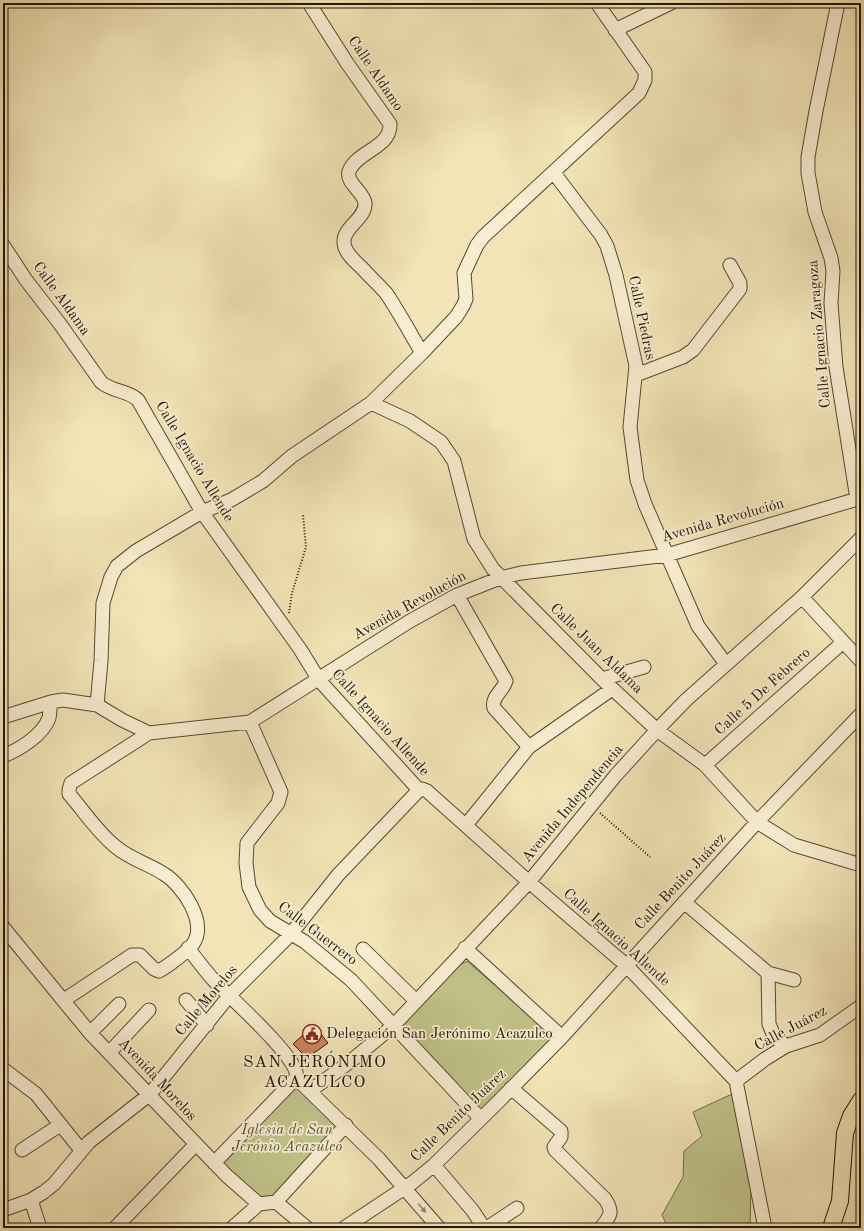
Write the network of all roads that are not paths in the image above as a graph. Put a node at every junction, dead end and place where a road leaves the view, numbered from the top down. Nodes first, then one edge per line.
1 (309, 3) edge
2 (597, 3) edge
3 (671, 3) edge
4 (838, 3) edge
5 (615, 30) junction
6 (554, 173) junction
7 (3, 245) edge
8 (730, 265) dead end
9 (422, 353) junction
10 (93, 373) joint
11 (636, 375) junction
12 (371, 403) junction
13 (859, 499) edge
14 (202, 512) junction
15 (861, 538) edge
16 (667, 555) junction
17 (500, 578) junction
18 (457, 595) junction
19 (802, 597) junction
20 (842, 642) junction
21 (861, 660) edge
22 (726, 664) junction
23 (644, 667) dead end
24 (602, 679) junction
25 (319, 680) junction
26 (612, 689) junction
27 (51, 702) junction
28 (97, 705) junction
29 (861, 714) edge
30 (3, 717) edge
31 (250, 722) junction
32 (657, 730) junction
33 (149, 732) junction
34 (529, 747) junction
35 (3, 756) edge
36 (705, 764) junction
37 (419, 790) junction
38 (757, 822) junction
39 (466, 825) junction
40 (861, 865) edge
41 (529, 882) junction
42 (684, 902) junction
43 (3, 927) edge
44 (290, 934) junction
45 (188, 948) junction
46 (465, 948) junction
47 (363, 949) dead end
48 (626, 965) junction
49 (768, 973) junction
50 (794, 980) dead end
51 (229, 996) junction
52 (64, 1000) junction
53 (186, 1000) dead end
54 (416, 1000) junction
55 (119, 1004) dead end
56 (861, 1006) edge
57 (149, 1010) dead end
58 (207, 1025) junction
59 (393, 1026) junction
60 (90, 1033) junction
61 (562, 1037) junction
62 (786, 1046) junction
63 (109, 1053) junction
64 (3, 1069) edge
65 (296, 1078) junction
66 (736, 1081) junction
67 (511, 1088) junction
68 (310, 1090) junction
69 (150, 1094) junction
70 (861, 1100) edge
71 (480, 1118) junction
72 (60, 1125) junction
73 (346, 1126) junction
74 (196, 1144) junction
75 (22, 1150) dead end
76 (81, 1150) junction
77 (214, 1163) junction
78 (434, 1165) junction
79 (405, 1189) junction
80 (31, 1200) junction
81 (276, 1202) junction
82 (259, 1204) junction
83 (517, 1208) dead end
84 (3, 1210) edge
85 (40, 1228) edge
86 (114, 1228) edge
87 (232, 1228) edge
88 (307, 1228) edge
89 (344, 1228) edge
90 (439, 1228) edge
91 (486, 1228) edge
92 (601, 1228) edge
93 (765, 1228) edge
94 (831, 1228) edge

1 - 9 street, Calle Aldamo
2 - 5 street
3 - 5 street
4 - 13 street, Calle Ignacio Zaragoza
5 - 6 street
6 - 9 street
6 - 11 street, Calle Piedras
7 - 10 street, Calle Aldama
8 - 11 street
9 - 12 street
10 - 14 street, Calle Ignacio Allende
11 - 16 street, Calle Piedras
12 - 14 street
12 - 17 street, Calle Juan Aldama
13 - 16 street, Avenida Revolución
14 - 25 street, Calle Ignacio Allende
14 - 28 street
15 - 19 street, Avenida Independencia
16 - 17 street, Avenida Revolución
16 - 22 street, Calle Piedras
17 - 18 street, Avenida Revolución
17 - 24 street, Calle Juan Aldama
18 - 25 street, Avenida Revolución
18 - 34 street
19 - 20 street
19 - 22 street, Avenida Independencia
20 - 21 street
20 - 36 street, Calle 5 De Febrero
22 - 32 street, Avenida Independencia
23 - 24 street
24 - 26 street, Calle Juan Aldama
25 - 31 street, Avenida Revolución
25 - 37 street, Calle Ignacio Allende
26 - 32 street, Calle Juan Aldama
26 - 34 street
27 - 28 street
27 - 30 street
27 - 35 street
28 - 33 street
29 - 38 street, Calle Benito Juárez
31 - 33 street, Avenida Revolución
31 - 44 street, Calle Guerrero
32 - 36 street, Calle Juan Aldama
32 - 41 street, Avenida Independencia
33 - 45 street, Avenida Revolución
34 - 39 street
36 - 38 street, Calle Juan Aldama
37 - 39 street, Calle Ignacio Allende
37 - 44 street, Calle Morelos
38 - 40 street, Calle Juan Aldama
38 - 42 street, Calle Benito Juárez
39 - 41 street, Calle Ignacio Allende
41 - 46 street, Avenida Independencia
41 - 48 street, Calle Ignacio Allende
42 - 48 street, Calle Benito Juárez
42 - 49 street
43 - 52 street, Avenida Morelos
44 - 51 street, Calle Morelos
44 - 59 street, Calle Guerrero
45 - 51 street
45 - 52 street
46 - 54 street, Avenida Independencia
46 - 61 street
47 - 54 street, Calle Guerrero
48 - 61 street, Calle Benito Juárez
48 - 66 street, Calle Ignacio Allende
49 - 50 street
49 - 62 street
51 - 58 street, Calle Morelos
51 - 65 street
52 - 60 street, Avenida Morelos
53 - 58 street
54 - 59 street, Avenida Independencia
55 - 60 street
56 - 62 street, Calle Juárez
57 - 63 street
58 - 69 street, Calle Morelos
59 - 68 street, Avenida Independencia
59 - 71 street, Calle Guerrero
60 - 63 street, Avenida Morelos
61 - 67 street, Calle Benito Juárez
62 - 66 street, Calle Juárez
63 - 69 street, Avenida Morelos
64 - 72 street
65 - 68 street
65 - 77 street
66 - 93 street
67 - 71 street, Calle Benito Juárez
67 - 92 street
68 - 73 street
69 - 74 street, Avenida Morelos
69 - 76 street, Calle Morelos
70 - 94 main road
71 - 78 street, Calle Benito Juárez
72 - 75 street
72 - 76 street
73 - 79 street
73 - 81 street
74 - 77 street, Avenida Morelos
74 - 86 street
76 - 80 street, Calle Morelos
77 - 82 street, Avenida Morelos
78 - 79 street, Calle Benito Juárez
78 - 91 street
79 - 89 street, Calle Benito Juárez
79 -> 90 street
80 - 84 street, Calle Morelos
80 - 85 street
81 - 82 street
81 - 88 street
82 - 87 street
83 - 91 street

